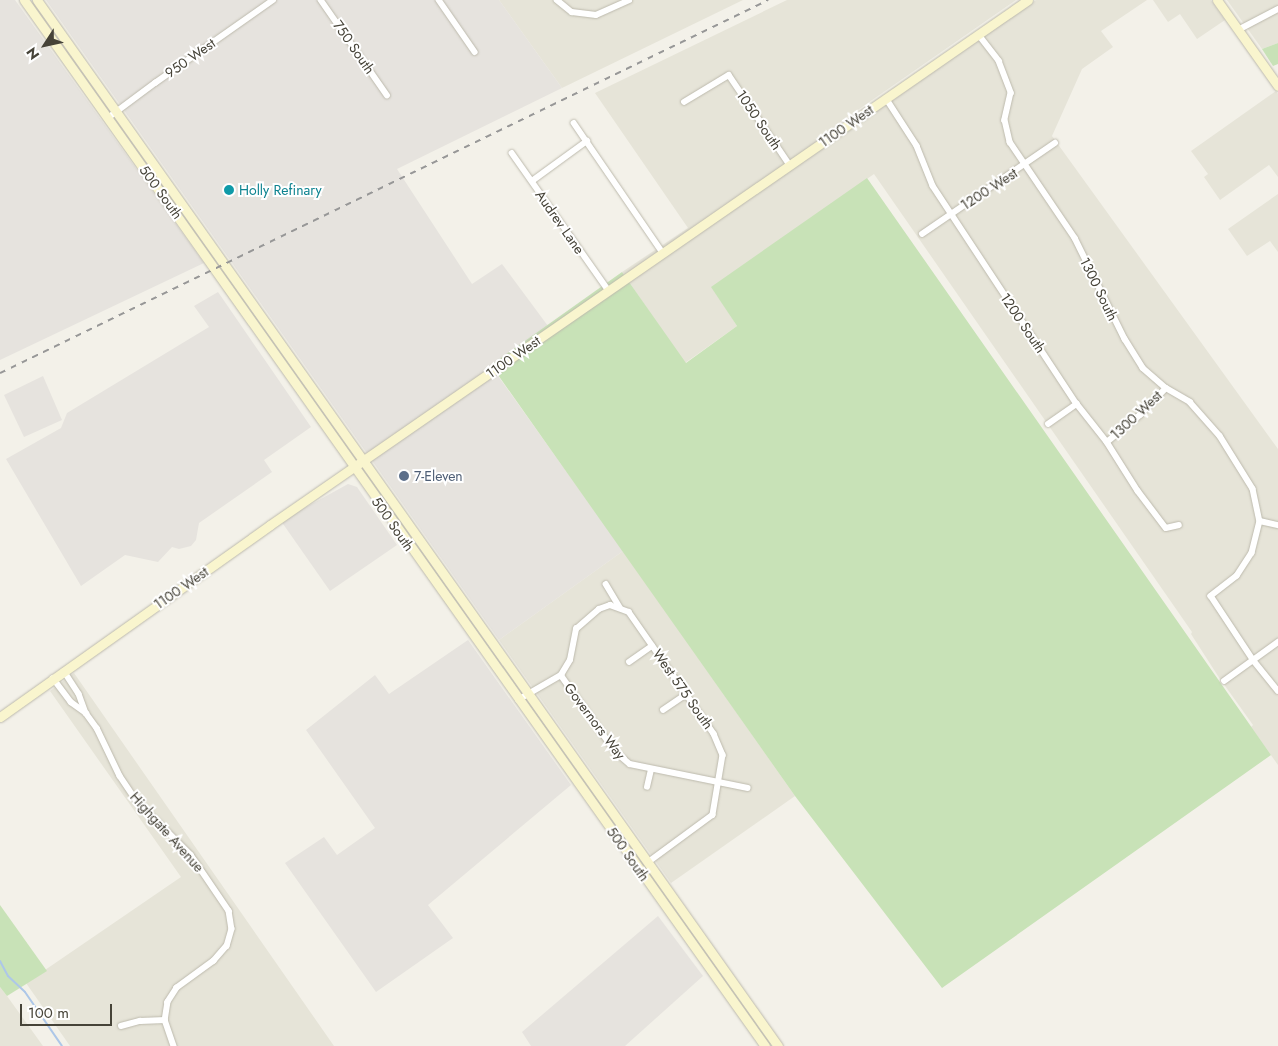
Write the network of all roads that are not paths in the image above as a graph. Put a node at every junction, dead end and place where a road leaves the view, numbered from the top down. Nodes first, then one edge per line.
1 (24, 0) edge
2 (37, 0) edge
3 (274, 0) edge
4 (321, 0) edge
5 (439, 0) edge
6 (557, 0) edge
7 (629, 0) edge
8 (1028, 0) edge
9 (1217, 0) edge
10 (1278, 9) edge
11 (1238, 30) junction
12 (979, 35) junction
13 (475, 52) dead end
14 (1278, 86) edge
15 (387, 95) dead end
16 (886, 98) junction
17 (684, 102) dead end
18 (117, 112) junction
19 (108, 118) junction
20 (574, 123) dead end
21 (587, 141) junction
22 (1056, 143) dead end
23 (512, 153) dead end
24 (1025, 164) junction
25 (790, 165) junction
26 (532, 181) junction
27 (950, 214) junction
28 (922, 234) dead end
29 (663, 253) junction
30 (608, 291) junction
31 (1166, 388) junction
32 (1077, 404) junction
33 (1048, 424) dead end
34 (1107, 442) junction
35 (363, 461) junction
36 (353, 468) junction
37 (1260, 522) junction
38 (1179, 525) dead end
39 (1278, 525) edge
40 (606, 584) dead end
41 (620, 607) junction
42 (1278, 642) edge
43 (652, 646) junction
44 (1254, 661) junction
45 (629, 662) dead end
46 (64, 671) junction
47 (561, 675) junction
48 (53, 678) junction
49 (1224, 681) dead end
50 (1278, 691) edge
51 (528, 694) junction
52 (685, 695) junction
53 (518, 700) junction
54 (663, 710) dead end
55 (86, 714) junction
56 (0, 717) edge
57 (651, 769) junction
58 (719, 781) junction
59 (647, 787) dead end
60 (748, 788) dead end
61 (648, 863) junction
62 (165, 1020) junction
63 (121, 1026) dead end
64 (174, 1046) edge
65 (765, 1046) edge
66 (778, 1046) edge

1 - 19 main road, 500 South
2 - 18 main road, 500 South
3 - 18 street, 950 West
4 - 15 street, 750 South
5 - 13 street
6 - 7 street
8 - 12 main road, 1100 West
9 - 11 main road
10 - 11 street
11 - 14 main road
12 - 16 main road, 1100 West
12 - 24 street, 1300 South
16 - 25 main road, 1100 West
16 - 27 street, 1200 South
17 - 25 street, 1050 South
18 - 19 street, 950 West
18 - 35 main road, 500 South
19 - 36 main road, 500 South
20 - 21 street
21 - 26 street
21 - 29 street
22 - 24 street, 1200 West
23 - 26 street, Audrev Lane
24 - 27 street, 1200 West
24 - 31 street, 1300 South
25 - 29 main road, 1100 West
26 - 30 street, Audrev Lane
27 - 28 street, 1200 West
27 - 32 street, 1200 South
29 - 30 main road, 1100 West
30 - 35 main road, 1100 West
31 - 34 street, 1300 West
31 - 37 street, 1300 South
32 - 33 street
32 - 34 street, 1200 South
34 - 38 street, 1200 South
35 - 36 main road, 1100 West
35 - 51 main road, 500 South
36 - 46 main road, 1100 West
36 - 53 main road, 500 South
37 - 39 street
37 - 44 street
40 - 41 street, West 575 South
41 - 43 street, West 575 South
41 - 47 street
42 - 44 street
43 - 45 street
43 - 52 street, West 575 South
44 - 49 street
44 - 50 street
46 - 48 main road, 1100 West
46 - 55 street, Highgate Avenue
47 - 51 street
47 - 57 street, Governors Way
48 - 55 street, Highgate Avenue
48 - 56 main road, 1100 West
51 - 53 street
51 - 61 main road, 500 South
52 - 54 street
52 - 58 street, West 575 South
53 - 65 main road, 500 South
55 - 62 street, Highgate Avenue
57 - 58 street, Governors Way
57 - 59 street
58 - 60 street, Governors Way
58 - 61 street, West 575 South
61 - 66 main road, 500 South
62 - 63 street
62 - 64 street

